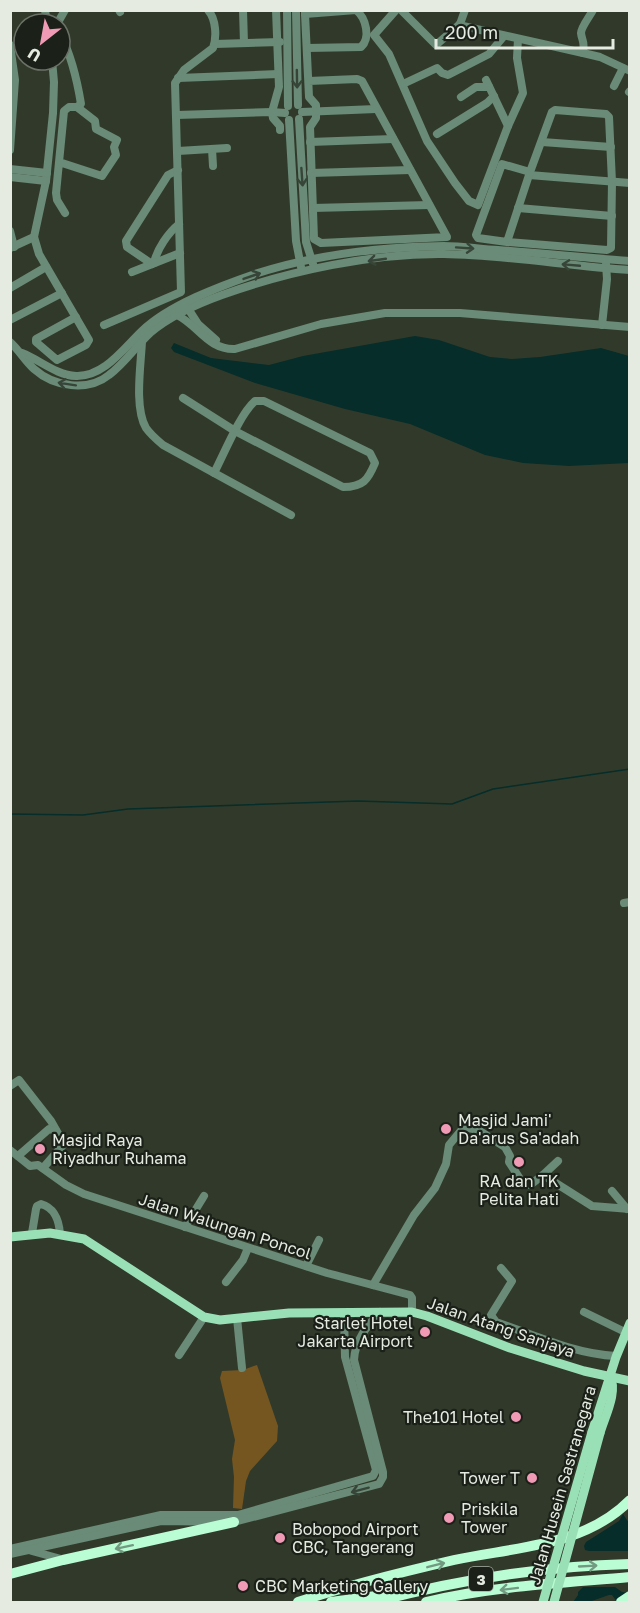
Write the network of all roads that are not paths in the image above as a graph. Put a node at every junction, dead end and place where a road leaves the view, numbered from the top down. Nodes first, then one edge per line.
1 (208, 10) edge
2 (243, 10) edge
3 (276, 10) edge
4 (287, 10) edge
5 (296, 10) edge
6 (356, 10) edge
7 (396, 10) edge
8 (401, 10) edge
9 (465, 10) edge
10 (593, 10) edge
11 (305, 12) edge
12 (460, 24) junction
13 (504, 36) junction
14 (518, 39) junction
15 (277, 42) junction
16 (293, 42) junction
17 (244, 43) junction
18 (215, 44) junction
19 (10, 45) edge
20 (307, 48) junction
21 (583, 53) junction
22 (72, 66) edge
23 (626, 70) edge
24 (53, 72) edge
25 (12, 74) edge
26 (278, 74) junction
27 (178, 78) junction
28 (309, 81) junction
29 (403, 84) junction
30 (614, 86) dead end
31 (494, 96) junction
32 (461, 98) dead end
33 (76, 107) junction
34 (376, 109) junction
35 (316, 111) junction
36 (272, 112) junction
37 (299, 112) junction
38 (287, 113) junction
39 (177, 115) junction
40 (508, 126) junction
41 (280, 130) dead end
42 (437, 134) dead end
43 (393, 139) junction
44 (310, 142) junction
45 (542, 142) junction
46 (611, 147) junction
47 (227, 148) dead end
48 (212, 149) junction
49 (10, 150) edge
50 (178, 151) junction
51 (59, 162) junction
52 (213, 166) dead end
53 (10, 169) edge
54 (178, 170) junction
55 (410, 170) junction
56 (311, 173) junction
57 (530, 173) junction
58 (10, 177) edge
59 (46, 177) junction
60 (612, 182) junction
61 (630, 183) edge
62 (429, 205) junction
63 (313, 208) junction
64 (518, 208) junction
65 (65, 213) dead end
66 (612, 216) junction
67 (179, 224) junction
68 (10, 231) edge
69 (34, 237) junction
70 (507, 242) junction
71 (12, 247) edge
72 (180, 253) junction
73 (312, 260) junction
74 (607, 260) junction
75 (630, 261) edge
76 (300, 262) junction
77 (153, 264) junction
78 (46, 267) junction
79 (314, 268) junction
80 (630, 270) edge
81 (302, 271) junction
82 (606, 271) junction
83 (132, 272) dead end
84 (10, 288) edge
85 (62, 293) junction
86 (187, 306) junction
87 (177, 315) junction
88 (76, 317) junction
89 (10, 320) edge
90 (603, 320) junction
91 (104, 325) dead end
92 (630, 327) edge
93 (140, 338) junction
94 (10, 342) edge
95 (243, 346) junction
96 (183, 398) dead end
97 (235, 431) junction
98 (214, 473) junction
99 (291, 515) dead end
100 (10, 1086) edge
101 (56, 1131) junction
102 (10, 1150) edge
103 (18, 1156) junction
104 (558, 1161) dead end
105 (45, 1167) junction
106 (543, 1175) junction
107 (612, 1191) dead end
108 (204, 1196) dead end
109 (628, 1209) edge
110 (185, 1227) junction
111 (32, 1233) junction
112 (60, 1234) junction
113 (10, 1237) edge
114 (319, 1240) dead end
115 (247, 1250) dead end
116 (306, 1266) junction
117 (501, 1268) dead end
118 (226, 1282) dead end
119 (373, 1286) junction
120 (412, 1304) junction
121 (380, 1312) junction
122 (584, 1312) dead end
123 (344, 1313) junction
124 (204, 1317) junction
125 (237, 1318) junction
126 (627, 1327) edge
127 (179, 1355) dead end
128 (615, 1359) junction
129 (242, 1368) dead end
130 (594, 1373) junction
131 (610, 1376) junction
132 (630, 1381) edge
133 (605, 1390) junction
134 (596, 1432) junction
135 (630, 1500) edge
136 (252, 1515) junction
137 (234, 1522) junction
138 (256, 1529) dead end
139 (14, 1548) edge
140 (31, 1551) junction
141 (10, 1554) edge
142 (63, 1560) junction
143 (630, 1564) edge
144 (10, 1574) edge
145 (630, 1577) edge
146 (416, 1591) junction
147 (630, 1596) edge
148 (298, 1602) edge
149 (331, 1602) edge
150 (374, 1602) edge
151 (426, 1602) edge
152 (543, 1602) edge
153 (554, 1602) edge
154 (621, 1602) edge

1 - 18 street
2 - 17 street
3 - 15 street
4 - 16 street
5 - 16 street
6 - 11 street
6 - 20 street
7 - 29 street
8 - 12 street
9 - 12 street
10 - 21 street
11 - 20 street
12 - 13 street
13 - 14 street
13 - 29 street
14 - 21 street
14 - 40 street
15 - 16 street
15 - 17 street
15 - 26 street
16 -> 37 street
16 - 38 street
17 - 18 street
18 - 27 street
19 - 25 street
20 - 28 street
21 - 23 street
22 - 33 street
23 - 30 street
24 - 59 street
25 - 49 street
26 - 27 street
26 - 36 street
27 - 39 street
28 - 34 street
28 - 35 street
29 - 40 street
31 - 32 street
31 - 40 street
31 - 42 street
33 - 51 street
33 - 51 street
34 - 35 street
34 - 43 street
35 - 37 street
35 - 44 street
36 - 38 street
36 - 39 street
36 - 41 street
37 - 38 street
37 - 38 street
37 -> 73 street
38 - 76 street
39 - 50 street
43 - 44 street
43 - 55 street
44 - 56 street
45 - 46 street
45 - 46 street
45 - 57 street
46 - 60 street
47 - 48 street
48 - 50 street
48 - 52 street
50 - 54 street
51 - 65 street
53 - 59 street
54 - 67 street
54 - 77 street
55 - 56 street
55 - 62 street
56 - 63 street
57 - 60 street
57 - 64 street
57 - 70 street
58 - 59 street
59 - 69 street
60 - 61 street
60 - 66 street
62 - 63 street
62 - 63 street
64 - 66 street
64 - 70 street
66 - 70 street
67 - 72 street
67 - 77 street
68 - 71 street
69 - 71 street
69 - 78 street
72 - 77 street
72 - 91 street
73 -> 74 street
73 - 76 street
73 - 79 street
74 - 75 street
74 - 82 street
76 - 81 street
86 -> 76 street
77 - 83 street
78 - 84 street
78 - 85 street
79 - 81 street
82 -> 79 street
80 - 82 street
81 - 86 street
82 - 90 street
85 - 88 street
85 - 89 street
86 - 87 street
86 - 93 street
86 - 95 street
87 - 93 street
87 - 95 street
88 - 88 street
90 - 92 street
90 - 95 street
93 - 94 street
93 - 98 street
96 - 97 street
97 - 97 street
97 - 98 street
98 - 99 street
100 - 101 street
101 - 103 street
101 - 105 street
102 - 103 street, Jalan Walungan Poncol
103 - 105 street, Jalan Walungan Poncol
104 - 106 street
105 - 110 street, Jalan Walungan Poncol
106 - 109 street
106 - 119 street
107 - 109 street
108 - 110 street
110 - 116 street, Jalan Walungan Poncol
111 - 112 main road
111 - 112 street
111 - 113 main road
112 - 124 main road
114 - 116 street
115 - 118 street
116 - 119 street, Jalan Walungan Poncol
117 - 128 street
119 - 120 street, Jalan Walungan Poncol
120 - 121 main road, Jalan Atang Sanjaya
120 - 130 main road, Jalan Atang Sanjaya
121 - 123 main road, Jalan Atang Sanjaya
121 -> 136 street
122 - 126 street
123 - 125 main road, Jalan Atang Sanjaya
123 - 136 street
124 - 125 main road, Jalan Atang Sanjaya
124 - 127 street
125 - 129 street
126 - 128 main road, Jalan Husein Sastranegara
128 - 130 main road
128 - 131 main road, Jalan Husein Sastranegara
128 - 132 main road
130 - 131 main road, Jalan Atang Sanjaya
130 - 133 main road
131 - 132 main road, Jalan Husein Sastranegara
131 - 133 main road, Jalan Husein Sastranegara
131 - 134 main road, Jalan Husein Sastranegara
133 - 134 main road, Jalan Husein Sastranegara
134 - 152 main road, Jalan Husein Sastranegara, bridge
134 - 153 main road, Jalan Husein Sastranegara, bridge
148 -> 135 highway
136 - 137 street
136 - 138 street
136 - 139 street
137 - 140 street
137 -> 142 highway
139 - 140 street
140 - 141 street
140 - 142 street
142 - 144 highway
146 -> 143 highway, 3
145 -> 151 highway, 3
146 - 149 highway
146 - 150 highway, 3
147 - 154 highway

